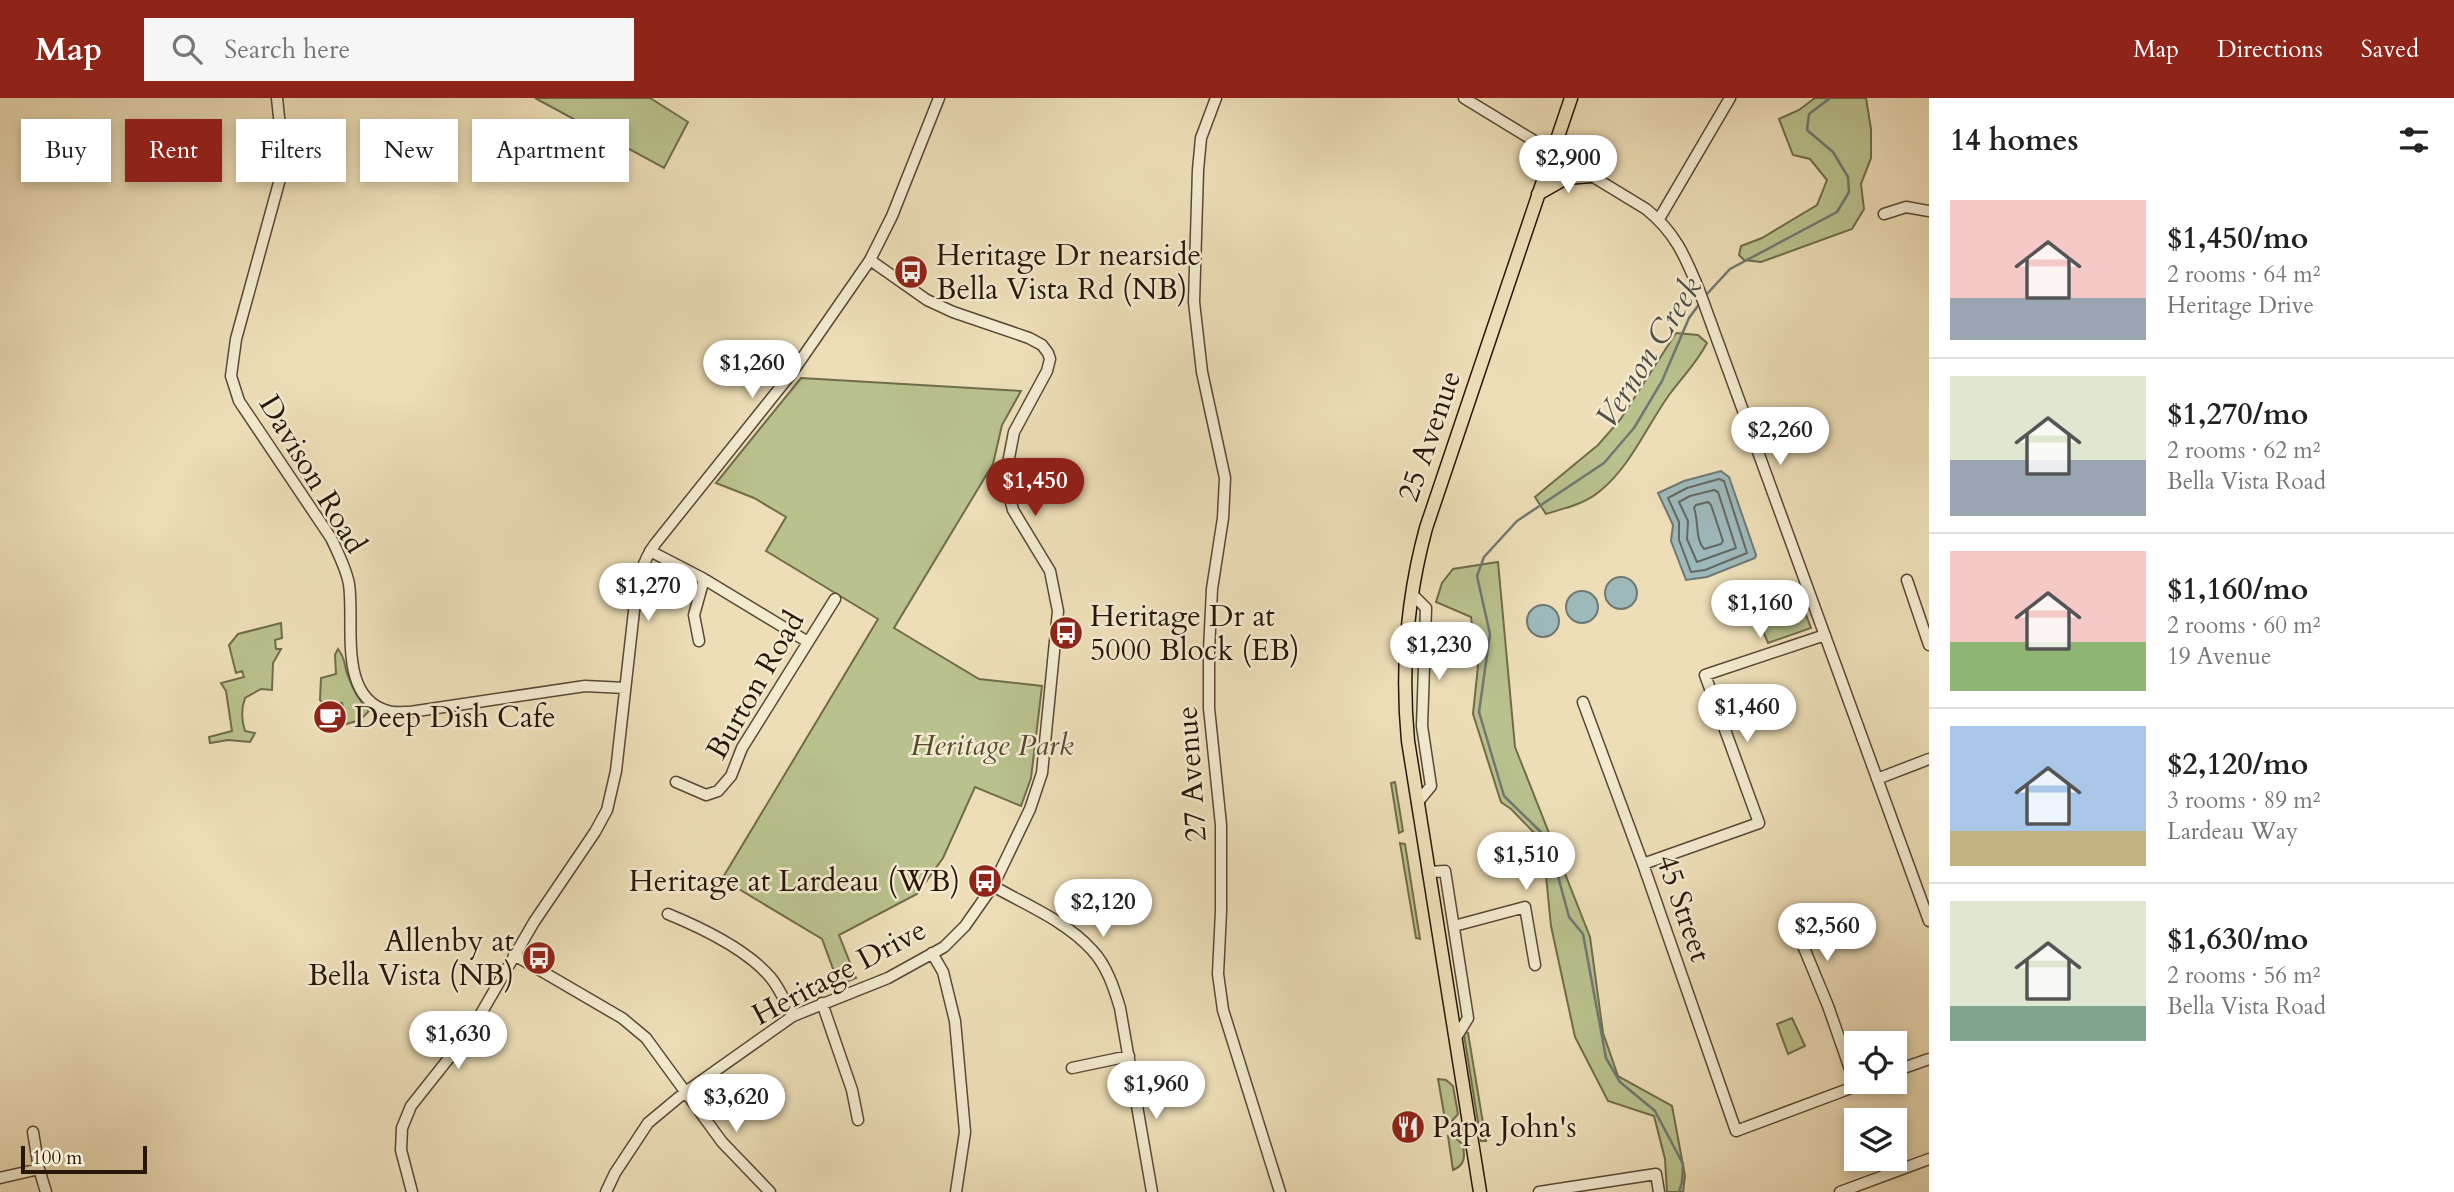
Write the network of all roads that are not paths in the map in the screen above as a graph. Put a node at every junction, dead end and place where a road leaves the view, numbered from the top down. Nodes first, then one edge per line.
1 (277, 98) edge
2 (939, 98) edge
3 (1216, 98) edge
4 (1465, 98) edge
5 (1571, 98) edge
6 (1731, 98) edge
7 (1552, 152) junction
8 (1591, 176) junction
9 (1538, 194) junction
10 (1929, 211) edge
11 (1884, 214) dead end
12 (1659, 219) junction
13 (870, 260) junction
14 (650, 551) junction
15 (704, 579) junction
16 (1907, 580) dead end
17 (1415, 597) dead end
18 (835, 599) dead end
19 (1825, 635) junction
20 (699, 641) dead end
21 (808, 642) junction
22 (1929, 646) edge
23 (625, 688) junction
24 (1583, 702) dead end
25 (1929, 759) edge
26 (1877, 779) junction
27 (676, 782) dead end
28 (1417, 803) junction
29 (1643, 864) junction
30 (1428, 872) junction
31 (993, 886) junction
32 (668, 914) dead end
33 (1929, 921) edge
34 (1454, 926) junction
35 (1797, 931) dead end
36 (932, 953) junction
37 (514, 955) junction
38 (1535, 965) dead end
39 (822, 1003) junction
40 (793, 1016) junction
41 (1455, 1039) junction
42 (1844, 1043) edge
43 (1129, 1056) junction
44 (1929, 1059) edge
45 (1907, 1067) edge
46 (1072, 1068) dead end
47 (1844, 1091) edge
48 (684, 1093) junction
49 (858, 1120) dead end
50 (33, 1132) dead end
51 (1929, 1159) edge
52 (39, 1169) junction
53 (0, 1178) edge
54 (1275, 1191) edge
55 (46, 1192) edge
56 (412, 1192) edge
57 (606, 1192) edge
58 (770, 1192) edge
59 (956, 1192) edge
60 (1152, 1192) edge
61 (1480, 1192) edge
62 (1539, 1192) edge
63 (1659, 1192) edge
64 (1840, 1192) edge

1 - 23 street, Davison Road
2 - 13 street
3 - 54 street, 27 Avenue
4 - 7 street
5 - 7 main road, 25 Avenue
6 - 12 street
7 - 8 street
7 - 9 main road, 25 Avenue
8 - 9 main road
8 - 12 street
9 - 28 main road, 25 Avenue
10 - 11 street
12 - 19 street
13 - 14 street
13 - 31 street, Heritage Drive
14 - 15 street
14 - 23 street
15 - 20 street
15 - 21 street
16 - 22 street
17 - 28 street
18 - 21 street, Burton Road
19 - 26 street
19 - 29 street
21 - 27 street, Burton Road
23 - 37 street
24 - 29 street, 45 Street
25 - 26 street
26 - 33 street
28 - 30 main road, 25 Avenue
29 - 47 street, 45 Street
30 - 34 street, 25 Avenue
30 - 41 main road, 25 Avenue
31 - 36 street, Heritage Drive
31 - 43 street
32 - 40 street
34 - 38 street
34 - 41 street, 25 Avenue
35 - 42 street
36 - 39 street, Heritage Drive
36 - 59 street
37 - 48 street
37 - 56 street
39 - 40 street, Heritage Drive
39 - 49 street
40 - 48 street, Heritage Drive
41 - 61 main road, 25 Avenue
43 - 46 street
43 - 60 street
44 - 45 street
48 - 57 street, Heritage Drive
48 - 58 street
50 - 52 street
51 - 64 street
52 - 53 street
52 - 55 street
62 - 63 street

